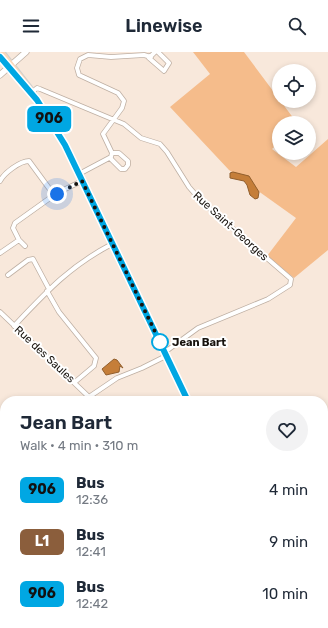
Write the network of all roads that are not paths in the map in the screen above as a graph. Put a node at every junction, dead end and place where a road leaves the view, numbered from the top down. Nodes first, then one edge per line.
1 (1, 52) edge
2 (26, 52) edge
3 (156, 52) edge
4 (0, 57) edge
5 (151, 57) junction
6 (10, 67) junction
7 (0, 75) edge
8 (31, 92) junction
9 (113, 120) junction
10 (112, 153) junction
11 (110, 158) junction
12 (79, 174) junction
13 (0, 181) edge
14 (82, 181) junction
15 (54, 195) junction
16 (20, 240) junction
17 (112, 244) junction
18 (25, 246) dead end
19 (0, 253) edge
20 (8, 275) dead end
21 (48, 290) junction
22 (0, 312) edge
23 (14, 326) junction
24 (165, 354) junction
25 (75, 382) junction
26 (89, 396) joint
27 (186, 396) edge

1 - 6 main road
2 - 6 street
3 - 5 street
3 - 5 street
4 - 6 main road
5 - 9 street
6 - 7 street
6 - 8 main road
8 - 9 street, Rue Saint-Georges
8 - 12 main road
9 - 10 street
9 - 24 street, Rue Saint-Georges
10 - 11 street
10 - 11 street
11 - 12 street
12 - 14 main road
13 - 15 street
14 - 15 street
14 - 17 main road
15 - 16 street
16 - 18 street
16 - 19 street
17 - 21 street
17 - 24 main road
20 - 21 street
21 - 23 street
21 - 25 street
22 - 23 street, Rue des Saules
23 - 25 street, Rue des Saules
24 - 26 street
24 - 27 main road
25 - 26 street, Rue des Saules

